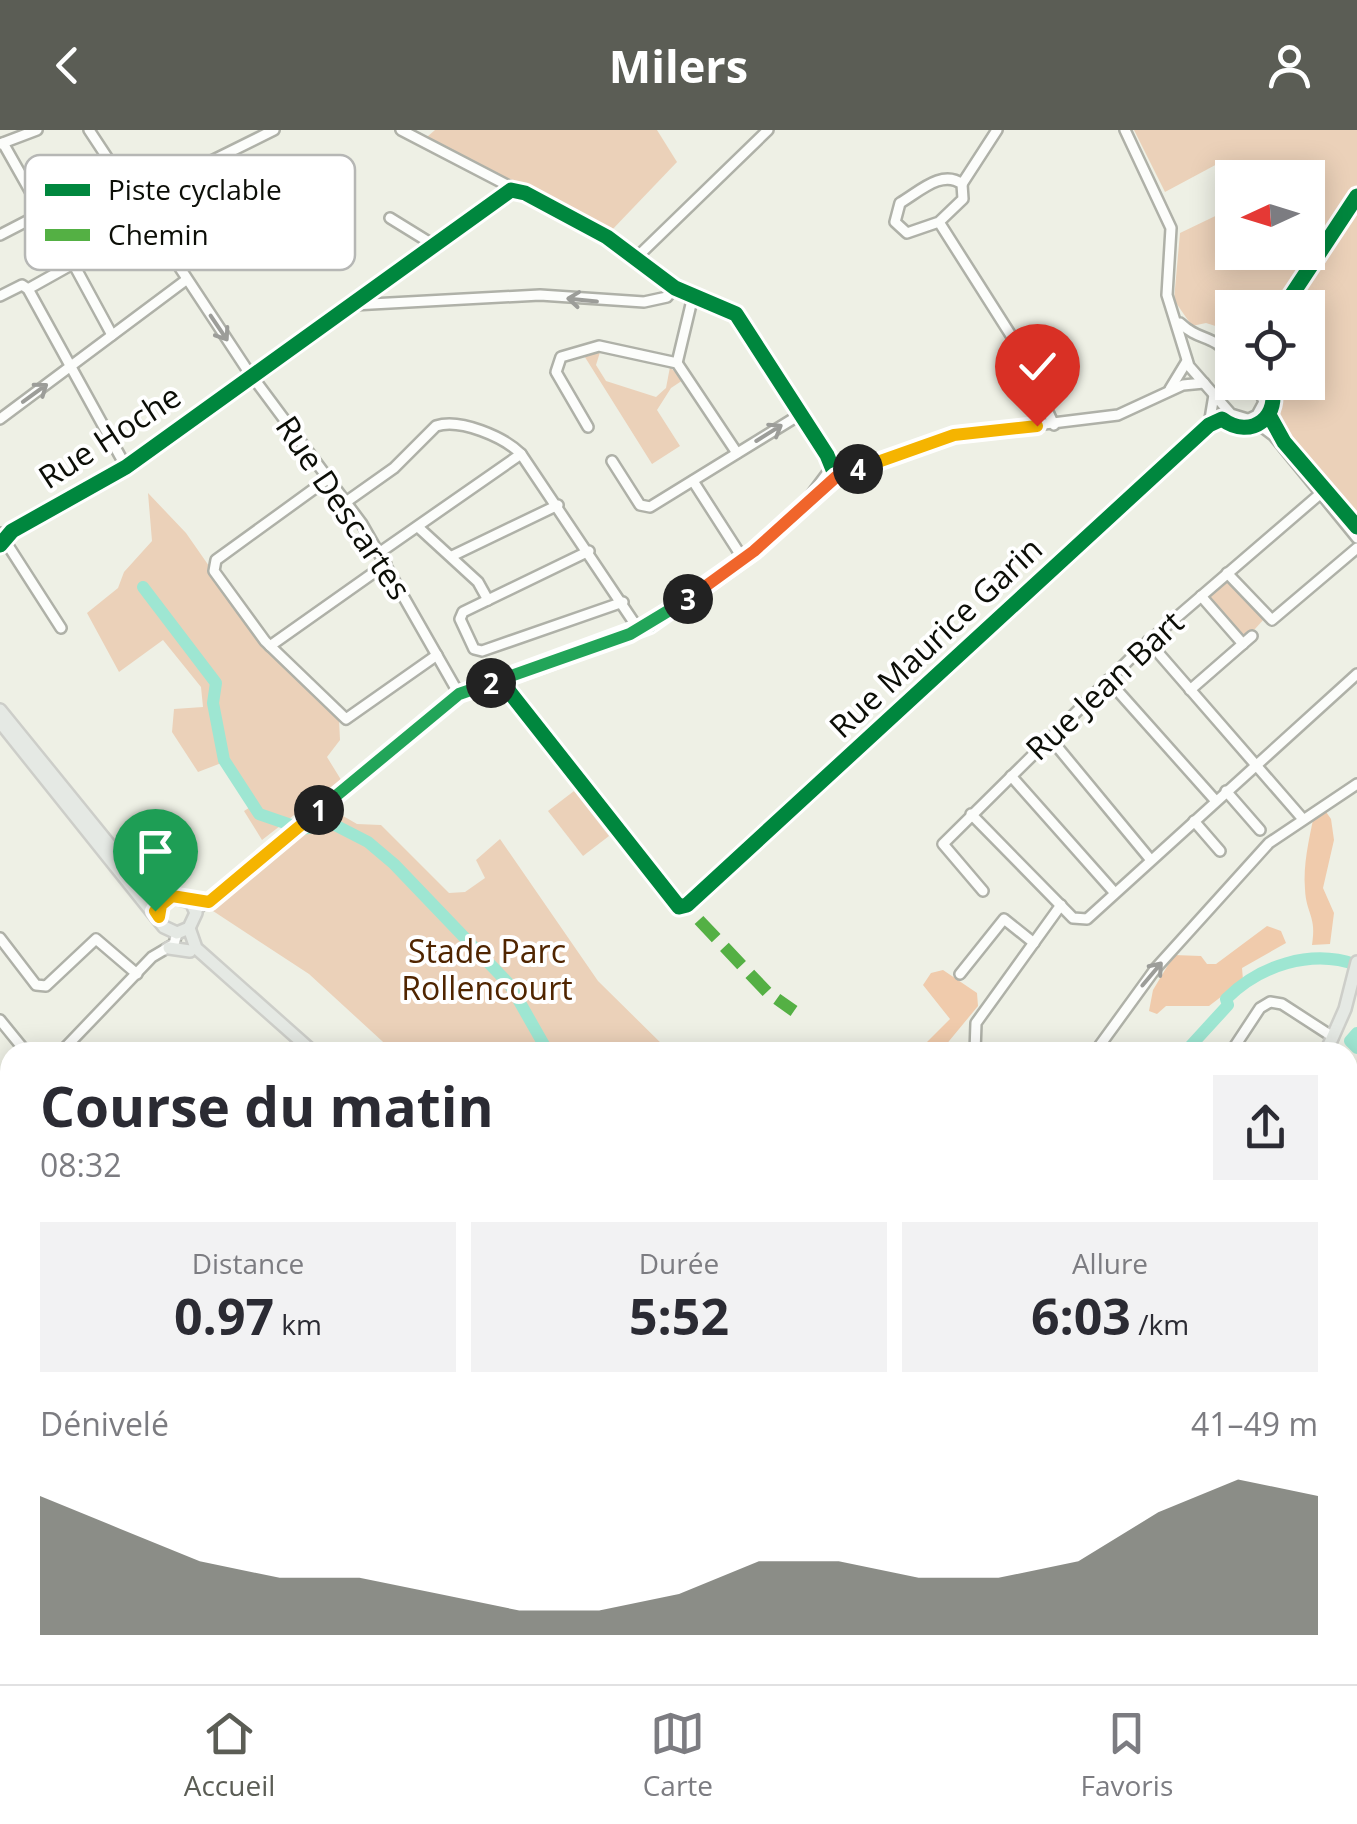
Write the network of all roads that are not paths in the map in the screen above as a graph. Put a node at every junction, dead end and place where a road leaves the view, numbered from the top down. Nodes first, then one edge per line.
1 (36, 130) edge
2 (89, 130) edge
3 (274, 130) edge
4 (401, 130) edge
5 (768, 130) edge
6 (997, 130) edge
7 (1126, 130) edge
8 (2, 144) edge
9 (105, 155) edge
10 (222, 155) edge
11 (25, 183) edge
12 (962, 184) junction
13 (515, 188) junction
14 (390, 218) dead end
15 (939, 222) junction
16 (25, 224) edge
17 (0, 241) edge
18 (437, 247) junction
19 (636, 258) junction
20 (63, 270) edge
21 (77, 270) edge
22 (179, 270) edge
23 (186, 280) junction
24 (25, 288) junction
25 (674, 288) junction
26 (0, 296) edge
27 (693, 296) junction
28 (352, 305) junction
29 (1174, 318) junction
30 (112, 335) junction
31 (1203, 337) junction
32 (1215, 340) edge
33 (1187, 357) junction
34 (677, 362) junction
35 (70, 368) junction
36 (252, 376) junction
37 (1204, 383) junction
38 (1168, 392) junction
39 (1214, 395) junction
40 (1262, 400) edge
41 (1262, 406) junction
42 (801, 414) junction
43 (1234, 416) junction
44 (0, 419) edge
45 (1248, 419) junction
46 (1054, 425) junction
47 (1209, 425) junction
48 (588, 427) dead end
49 (1274, 436) junction
50 (736, 453) junction
51 (521, 454) junction
52 (612, 462) dead end
53 (126, 467) junction
54 (834, 473) junction
55 (329, 478) junction
56 (693, 481) junction
57 (1320, 494) junction
58 (346, 502) junction
59 (558, 505) junction
60 (418, 528) junction
61 (1357, 538) edge
62 (1, 540) edge
63 (1357, 548) edge
64 (589, 551) junction
65 (738, 551) dead end
66 (379, 553) junction
67 (452, 556) junction
68 (386, 564) junction
69 (1227, 573) junction
70 (1201, 596) junction
71 (488, 600) junction
72 (623, 602) junction
73 (61, 628) dead end
74 (640, 630) junction
75 (1252, 636) dead end
76 (1148, 641) junction
77 (1243, 644) junction
78 (270, 646) junction
79 (437, 656) junction
80 (1357, 674) edge
81 (1108, 680) junction
82 (1190, 690) junction
83 (459, 694) junction
84 (0, 710) edge
85 (0, 722) edge
86 (1050, 738) junction
87 (1256, 765) junction
88 (1011, 776) junction
89 (1357, 784) edge
90 (1226, 790) junction
91 (1214, 800) junction
92 (971, 814) junction
93 (1302, 818) junction
94 (1194, 821) junction
95 (1260, 830) dead end
96 (1220, 851) dead end
97 (1150, 859) junction
98 (983, 891) dead end
99 (1114, 892) junction
100 (168, 898) junction
101 (1061, 905) junction
102 (193, 906) junction
103 (678, 908) dead end
104 (159, 917) junction
105 (178, 931) junction
106 (0, 938) edge
107 (1034, 943) junction
108 (166, 949) junction
109 (190, 951) junction
110 (1356, 967) edge
111 (137, 974) junction
112 (960, 974) dead end
113 (0, 1020) edge
114 (9, 1032) junction
115 (1333, 1037) junction
116 (0, 1040) edge
117 (18, 1042) edge
118 (71, 1042) edge
119 (292, 1042) edge
120 (302, 1042) edge
121 (975, 1042) edge
122 (1102, 1042) edge
123 (1238, 1042) edge
124 (1331, 1042) edge

1 - 8 street
2 - 9 street, Rue Descartes
3 - 10 street
4 - 13 street
5 - 19 street
6 - 12 street
7 - 29 street
8 - 11 street
12 - 15 street
12 - 15 street
13 - 18 street, Rue Hoche
13 - 19 street
14 - 18 street
15 - 46 street
16 - 17 street
18 - 28 street, Rue Hoche
19 - 25 street
20 - 24 street
21 - 30 street
22 - 23 street, Rue Descartes
23 - 30 street
23 -> 36 street, Rue Descartes
24 - 26 street
24 - 35 street
25 - 27 street
25 -> 28 street
27 - 34 street
27 - 42 street
28 - 36 street, Rue Hoche
29 - 31 street
29 - 33 street
30 - 35 street
31 - 32 street
31 - 33 street
33 - 37 street
33 - 38 street
34 - 48 street
34 - 50 street
44 -> 35 street
35 - 53 street
36 - 53 street, Rue Hoche
36 - 55 street, Rue Descartes
37 - 38 street
37 - 39 street
38 - 46 street
39 - 43 street
39 - 47 street
40 - 41 street
41 - 45 street
41 - 49 street
50 -> 42 street
42 - 54 street
43 - 45 street
43 - 47 street, Rue Maurice Garin
45 - 49 street
46 - 54 street
47 - 103 street, Rue Maurice Garin
49 - 57 street
50 - 56 street
51 - 58 street
51 - 59 street
51 - 60 street
52 - 56 street
53 - 62 street, Rue Hoche
54 - 74 street
55 - 58 street, Rue Descartes
55 - 78 street
56 - 65 street
57 - 61 street
57 - 69 street, Rue Jean Bart
58 - 66 street, Rue Descartes
59 - 64 street
59 - 67 street
60 - 66 street
60 - 67 street
62 - 73 street
63 - 69 street
64 - 71 street
64 - 72 street
66 - 68 street, Rue Descartes
67 - 71 street
68 - 78 street
68 - 79 street, Rue Descartes
69 - 70 street, Rue Jean Bart
70 - 76 street, Rue Jean Bart
70 - 77 street
71 - 72 street
72 - 74 street
74 - 83 street
75 - 77 street
76 - 81 street, Rue Jean Bart
76 - 82 street
77 - 82 street
78 - 79 street
79 - 83 street, Rue Descartes
80 - 87 street
81 - 86 street, Rue Jean Bart
81 - 91 street
82 - 87 street
83 - 102 street
84 - 100 main road
85 - 104 main road
86 - 88 street, Rue Jean Bart
86 - 97 street
87 - 90 street
87 - 93 street
88 - 92 street, Rue Jean Bart
88 - 99 street
89 - 93 street
90 - 91 street
90 - 95 street
91 - 94 street
92 - 98 street, Rue Jean Bart
92 - 101 street
122 -> 93 street
94 - 96 street
94 - 97 street
97 - 99 street
99 - 101 street
100 - 102 main road
100 - 104 main road
101 - 107 street
102 - 105 main road
104 - 105 main road
105 - 108 street
105 - 109 main road
105 - 120 main road
106 - 111 street
107 - 112 street
107 - 121 street
108 - 109 main road
108 - 111 street
109 - 119 main road
110 - 115 main road
111 - 118 street
113 - 114 street
114 - 116 street
114 - 117 street
115 - 123 street
115 - 124 main road

